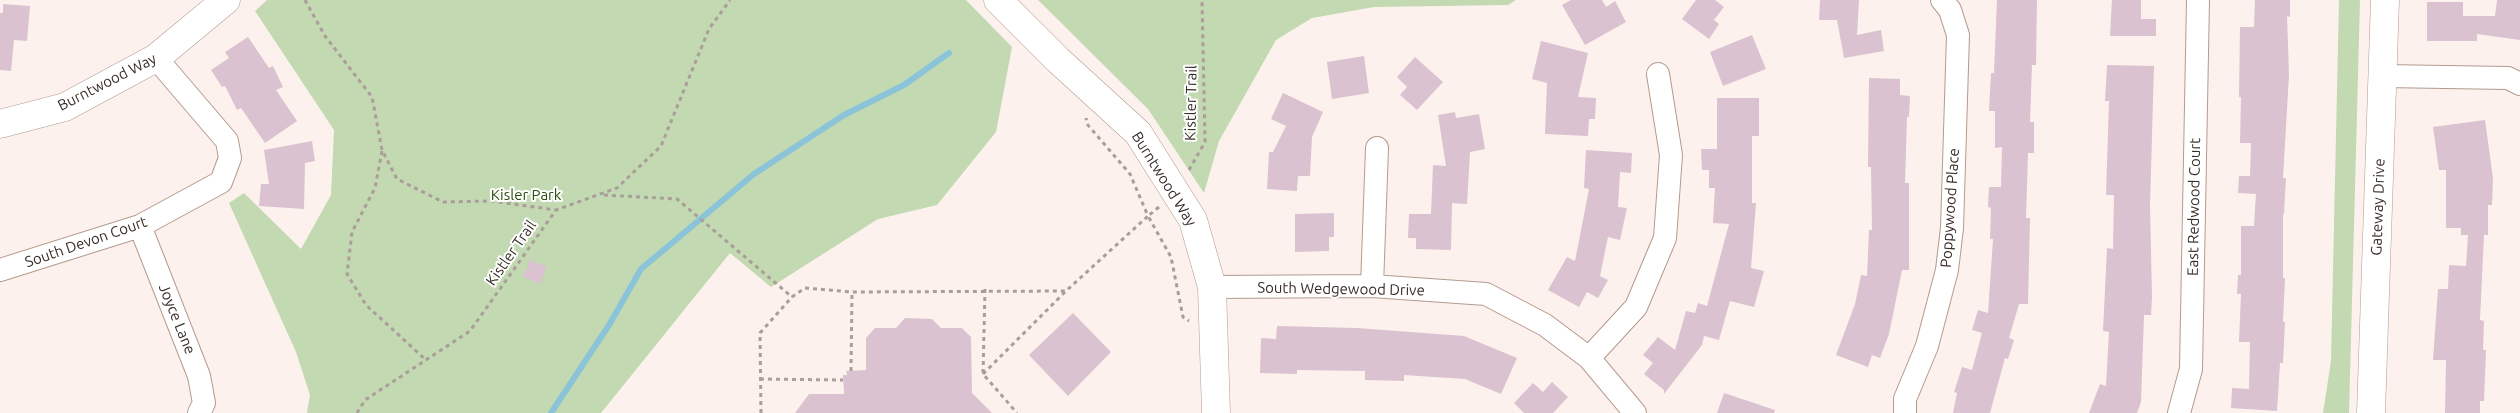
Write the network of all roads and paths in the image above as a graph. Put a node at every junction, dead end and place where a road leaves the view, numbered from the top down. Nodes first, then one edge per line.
1 (226, 0) edge
2 (305, 0) edge
3 (730, 0) edge
4 (998, 0) edge
5 (1202, 0) edge
6 (1942, 0) edge
7 (2198, 0) edge
8 (2385, 0) edge
9 (156, 58) junction
10 (1658, 74) dead end
11 (2383, 76) junction
12 (2520, 84) edge
13 (1085, 114) dead end
14 (0, 124) edge
15 (1377, 148) dead end
16 (382, 150) junction
17 (1176, 193) junction
18 (602, 194) junction
19 (556, 210) junction
20 (1148, 216) junction
21 (140, 226) junction
22 (0, 270) edge
23 (1372, 286) junction
24 (1212, 287) junction
25 (985, 290) junction
26 (1066, 291) junction
27 (852, 292) junction
28 (792, 297) junction
29 (1193, 324) dead end
30 (1589, 358) junction
31 (426, 360) junction
32 (851, 371) dead end
33 (982, 374) junction
34 (760, 379) junction
35 (843, 380) dead end
36 (199, 413) edge
37 (357, 413) edge
38 (761, 413) edge
39 (1017, 413) edge
40 (1216, 413) edge
41 (1635, 413) edge
42 (1905, 413) edge
43 (2178, 413) edge
44 (2371, 413) edge

1 - 9 street, Burntwood Way
2 - 16 path
3 - 18 path
4 - 17 street, Burntwood Way
5 - 17 path, Kistler Trail
6 - 42 street, Poppywood Place
7 - 43 street, East Redwood Court
8 - 11 street, Gateway Drive
9 - 14 street, Burntwood Way
9 - 21 street, South Devon Court
10 - 30 street
11 - 12 street
11 - 44 street, Gateway Drive
13 - 20 path
15 - 23 street
16 - 19 path
16 - 31 path
17 - 20 path, Kistler Trail
17 - 24 street, Burntwood Way
18 - 19 path
18 - 28 path
19 - 31 path, Kistler Trail
20 - 26 path, Kistler Trail
20 - 29 path
21 - 22 street, South Devon Court
21 - 36 street, Joyce Lane
23 - 24 street, South Wedgewood Drive
23 - 30 street, South Wedgewood Drive
24 - 40 street, Burntwood Way
25 - 26 path
25 - 27 path
25 - 33 path
26 - 33 path, Kistler Trail
27 - 28 path
27 - 32 path
28 - 34 path
30 - 41 street, South Wedgewood Drive
31 - 37 path, Kistler Trail
33 - 39 path
34 - 35 path
34 - 38 path

